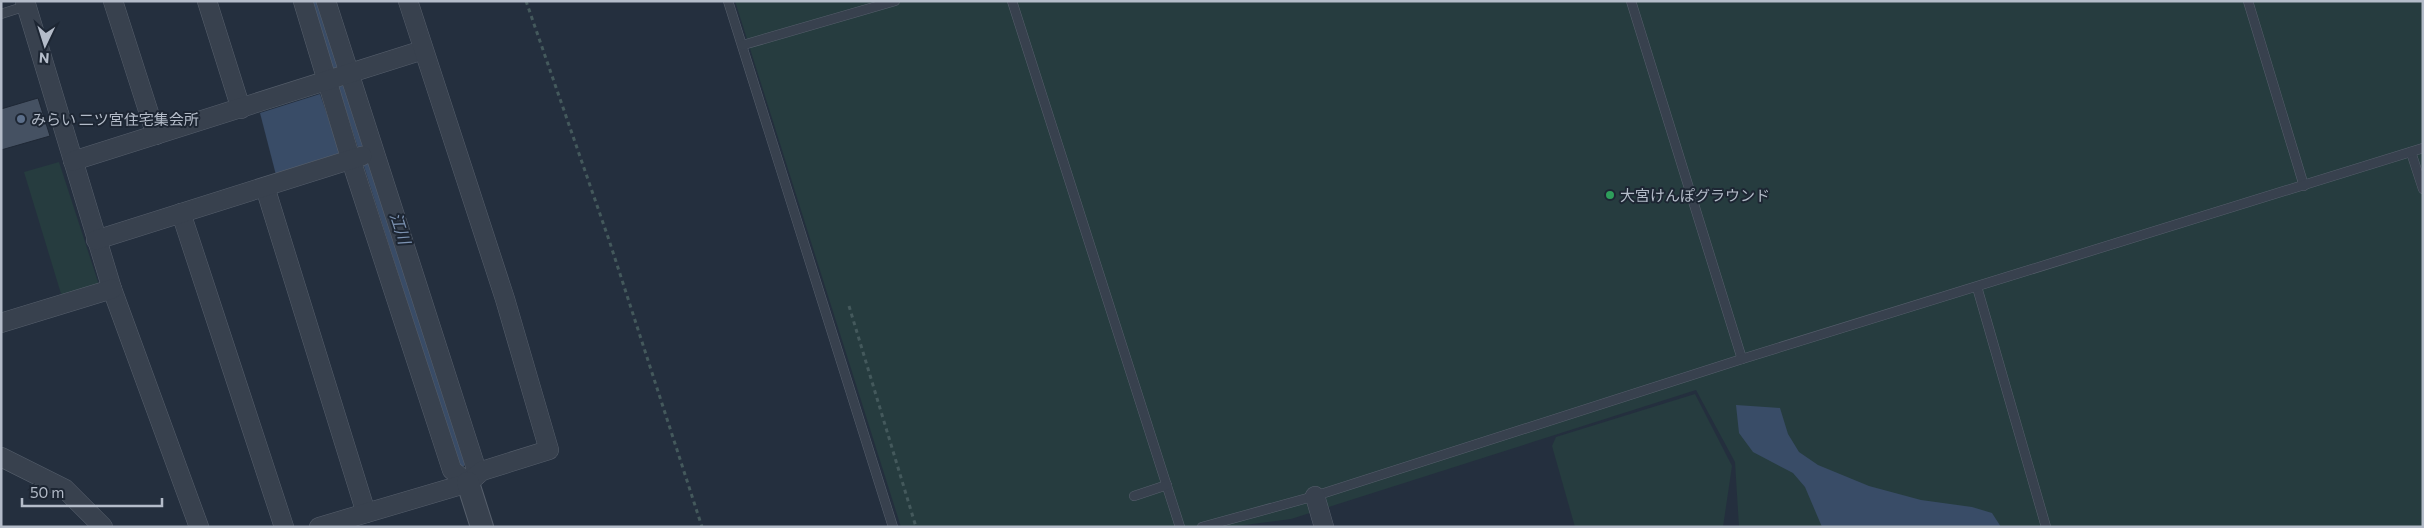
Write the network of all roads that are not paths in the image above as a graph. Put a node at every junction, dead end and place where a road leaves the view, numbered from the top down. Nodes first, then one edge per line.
1 (113, 1) edge
2 (207, 1) edge
3 (303, 1) edge
4 (326, 1) edge
5 (408, 1) edge
6 (728, 1) edge
7 (895, 1) edge
8 (1012, 1) edge
9 (1631, 1) edge
10 (2248, 1) edge
11 (25, 4) edge
12 (1, 14) edge
13 (742, 45) junction
14 (423, 50) junction
15 (339, 78) junction
16 (242, 109) junction
17 (156, 135) junction
18 (2423, 148) edge
19 (2411, 152) junction
20 (363, 156) junction
21 (73, 161) junction
22 (2304, 186) junction
23 (265, 187) junction
24 (2423, 189) edge
25 (181, 213) junction
26 (96, 240) junction
27 (1977, 287) junction
28 (112, 289) junction
29 (1, 323) edge
30 (1742, 359) junction
31 (2, 460) edge
32 (472, 480) junction
33 (1167, 485) junction
34 (1134, 496) dead end
35 (1315, 496) junction
36 (366, 513) junction
37 (103, 527) edge
38 (199, 527) edge
39 (284, 527) edge
40 (319, 527) edge
41 (482, 527) edge
42 (893, 527) edge
43 (1180, 527) edge
44 (1202, 527) edge
45 (1324, 527) edge
46 (2046, 527) edge

1 - 17 street
2 - 16 street
3 - 15 street
4 - 15 street
5 - 14 street
6 - 13 lane
7 - 13 lane
8 - 33 lane
9 - 30 lane
10 - 22 lane
11 - 12 lane
11 - 21 street
13 - 42 lane
14 - 15 street
14 - 32 street
15 - 16 street
15 - 20 street
16 - 17 street
17 - 21 street
18 - 19 lane
19 - 22 lane
19 - 24 lane
20 - 23 street
20 - 32 street
21 - 26 street
22 - 27 lane
23 - 25 street
23 - 36 street
25 - 26 street
25 - 39 street
26 - 28 street
27 - 30 lane
27 - 46 lane
28 - 29 street
28 - 38 street
30 - 35 lane
31 - 37 street
32 - 36 street
32 - 41 street
33 - 34 lane
33 - 43 lane
35 - 44 lane
35 - 45 street
36 - 40 street

